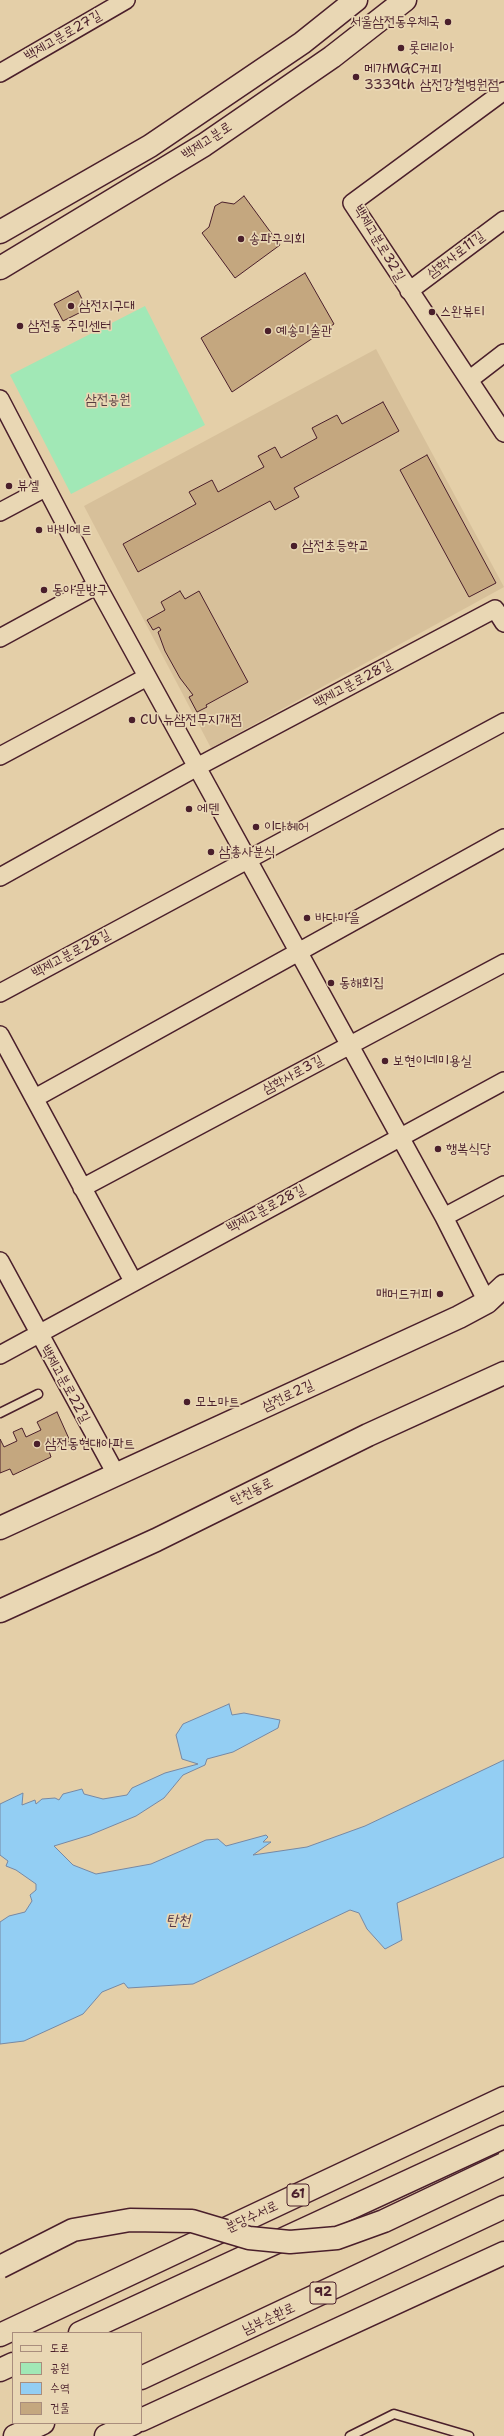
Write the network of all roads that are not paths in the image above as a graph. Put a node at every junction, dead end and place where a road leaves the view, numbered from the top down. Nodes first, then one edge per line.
1 (126, 0) edge
2 (356, 0) edge
3 (405, 0) edge
4 (0, 72) edge
5 (504, 91) edge
6 (504, 220) edge
7 (0, 232) edge
8 (0, 268) edge
9 (409, 291) junction
10 (504, 354) edge
11 (469, 380) junction
12 (0, 399) edge
13 (504, 433) edge
14 (45, 488) junction
15 (0, 512) edge
16 (97, 585) junction
17 (504, 623) edge
18 (0, 638) edge
19 (147, 677) junction
20 (504, 722) edge
21 (0, 756) edge
22 (197, 767) junction
23 (504, 838) edge
24 (248, 859) junction
25 (0, 877) edge
26 (298, 952) junction
27 (504, 962) edge
28 (0, 993) edge
29 (0, 1036) edge
30 (348, 1046) junction
31 (504, 1081) edge
32 (35, 1098) junction
33 (400, 1137) junction
34 (504, 1185) edge
35 (82, 1188) junction
36 (444, 1217) junction
37 (0, 1261) edge
38 (133, 1281) junction
39 (504, 1286) edge
40 (496, 1303) edge
41 (38, 1335) junction
42 (0, 1355) edge
43 (504, 1373) edge
44 (38, 1394) dead end
45 (0, 1413) edge
46 (116, 1474) junction
47 (0, 1528) edge
48 (0, 1611) edge
49 (504, 2098) edge
50 (504, 2137) edge
51 (504, 2164) edge
52 (504, 2207) edge
53 (504, 2253) edge
54 (0, 2267) edge
55 (82, 2332) edge
56 (0, 2335) edge
57 (12, 2364) edge
58 (0, 2370) edge
59 (142, 2378) edge
60 (142, 2420) edge
61 (41, 2424) edge
62 (132, 2424) edge
63 (15, 2436) edge
64 (106, 2436) edge
65 (350, 2436) edge
66 (469, 2436) edge

1 - 4 street, 백제고분로27길
2 - 7 main road, 백제고분로
3 - 8 main road, 백제고분로
5 - 9 street, 백제고분로32길
6 - 9 street, 삼학사로11길
9 - 11 street, 백제고분로32길
10 - 11 street
11 - 13 street, 백제고분로32길
12 - 14 street
14 - 15 street
14 - 16 street
16 - 18 street
16 - 19 street
17 - 22 street, 백제고분로28길
19 - 21 street
19 - 22 street
20 - 24 street, 백제고분로28길
22 - 24 street
22 - 25 street, 백제고분로28길
23 - 26 street
24 - 26 street
24 - 28 street, 백제고분로28길
26 - 30 street
26 - 32 street
27 - 30 street, 삼학사로3길
29 - 32 street
30 - 33 street
30 - 35 street, 삼학사로3길
31 - 33 street, 백제고분로28길
32 - 35 street
33 - 36 street
33 - 38 street, 백제고분로28길
34 - 36 street
35 - 38 street
36 - 40 street
37 - 41 street, 백제고분로22길
38 - 41 street, 백제고분로28길
39 - 40 main road, 삼전로2길
40 - 46 main road, 삼전로2길
41 - 42 street, 백제고분로22길
41 - 46 street, 백제고분로22길
43 - 48 main road, 탄천동로
44 - 45 lane
46 - 47 main road, 삼전로2길
49 - 56 main road, 분당수서로 / 61
50 - 55 main road, 61
51 - 54 main road, bridge
52 - 59 main road, 남부순환로 / 92
53 - 60 main road
57 - 58 main road
61 - 63 main road
62 - 64 main road
65 - 66 lane

